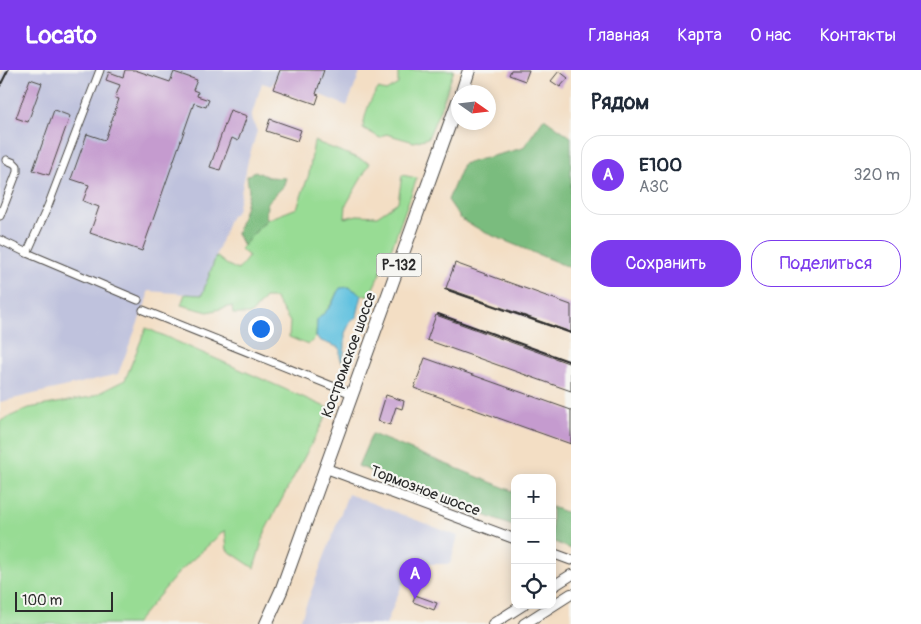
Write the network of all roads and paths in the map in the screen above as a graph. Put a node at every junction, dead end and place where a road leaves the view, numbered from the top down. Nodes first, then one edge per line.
1 (100, 70) edge
2 (470, 70) edge
3 (465, 85) edge
4 (451, 120) edge
5 (7, 160) dead end
6 (0, 216) edge
7 (0, 240) edge
8 (27, 253) junction
9 (138, 300) dead end
10 (143, 310) dead end
11 (352, 394) junction
12 (325, 468) junction
13 (511, 538) edge
14 (556, 554) edge
15 (571, 560) edge
16 (571, 575) edge
17 (556, 584) edge
18 (280, 592) junction
19 (571, 594) edge
20 (516, 609) edge
21 (266, 624) edge
22 (272, 624) edge
23 (492, 624) edge
24 (524, 624) edge

1 - 8 street
2 - 3 highway
4 - 11 highway, Костромское шоссе / Р-132
5 - 6 street
7 - 8 street
8 - 9 street
10 - 11 street
11 - 12 highway, Костромское шоссе / Р-132
12 - 13 street, Тормозное шоссе
12 - 18 highway, Костромское шоссе / Р-132
14 - 15 street
16 - 17 main road
18 - 21 highway, Р-132
18 - 22 highway, Р-132
19 - 24 main road
20 - 23 main road

